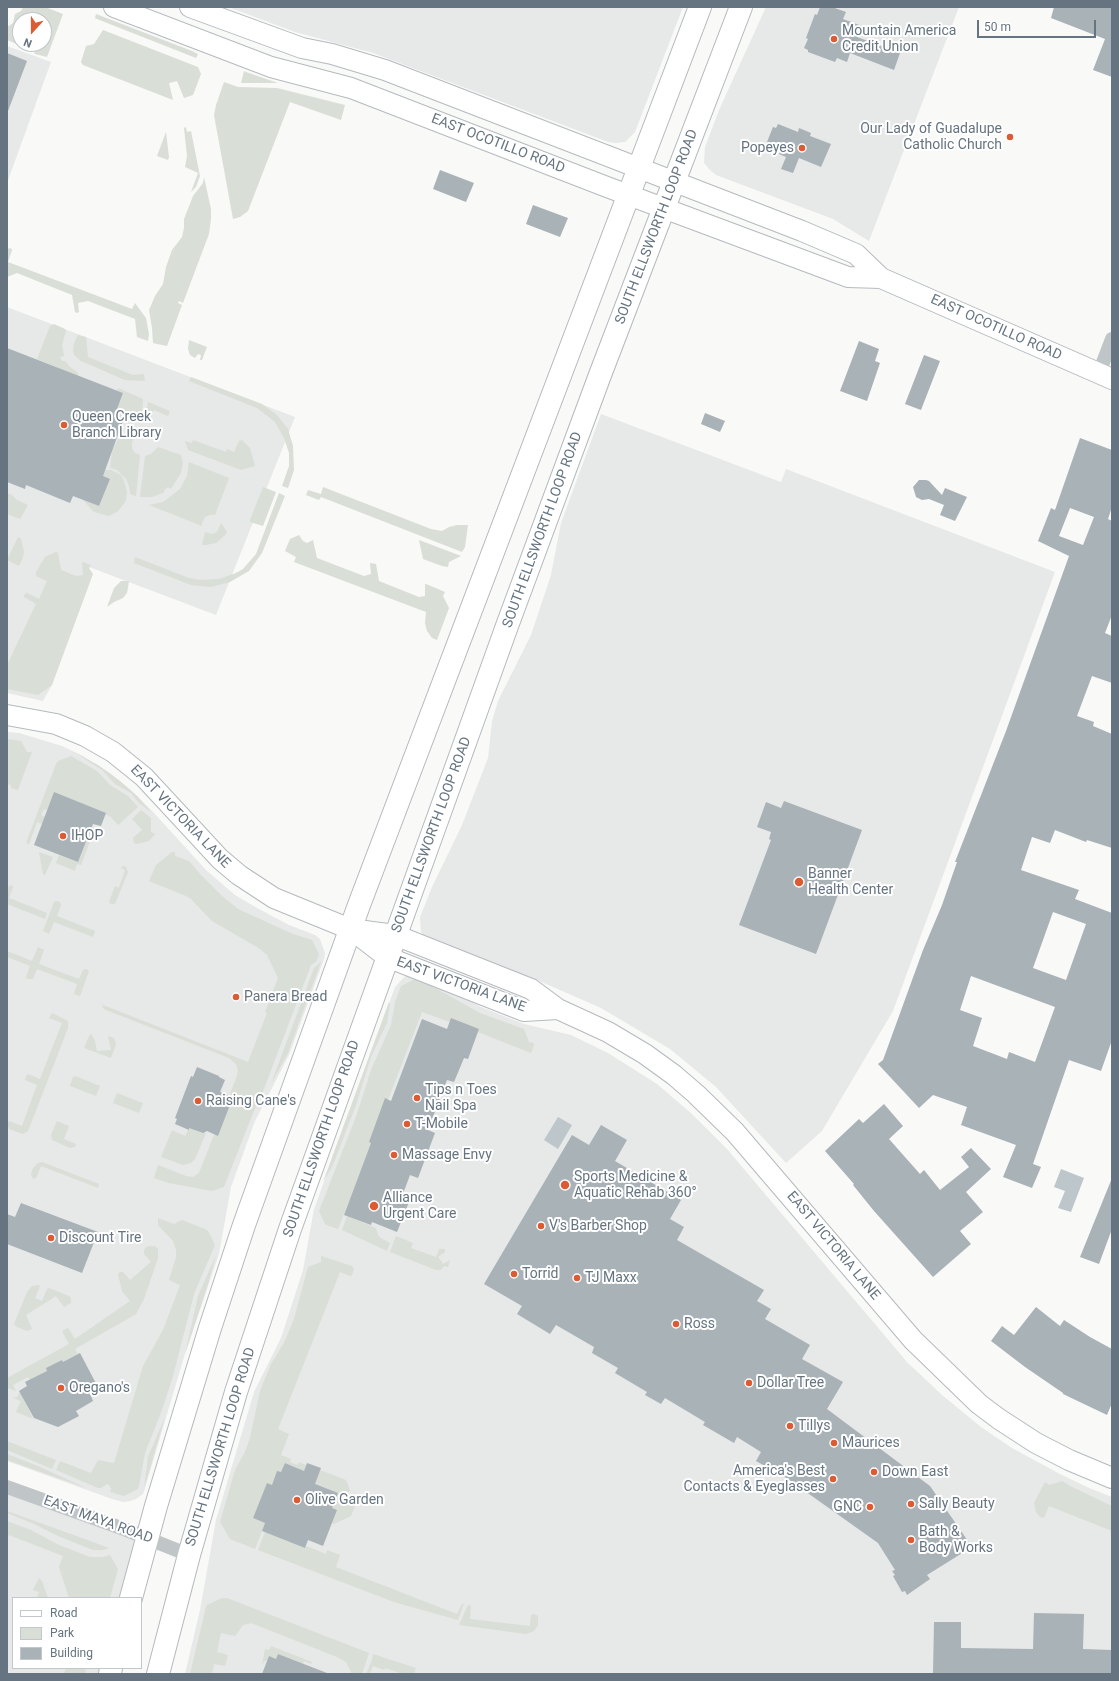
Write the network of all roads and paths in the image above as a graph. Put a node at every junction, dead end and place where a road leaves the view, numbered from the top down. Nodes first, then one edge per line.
1 (114, 7) edge
2 (190, 7) edge
3 (700, 7) edge
4 (741, 7) edge
5 (638, 169) junction
6 (674, 182) junction
7 (629, 195) junction
8 (664, 207) junction
9 (881, 278) junction
10 (1112, 339) edge
11 (1105, 376) edge
12 (7, 715) edge
13 (350, 929) junction
14 (395, 936) junction
15 (387, 957) junction
16 (558, 1009) junction
17 (1112, 1478) edge
18 (7, 1487) edge
19 (147, 1538) junction
20 (189, 1555) junction
21 (131, 1597) edge
22 (158, 1674) edge

1 - 7 main road, EAST OCOTILLO ROAD
2 - 5 main road, EAST OCOTILLO ROAD
3 - 5 main road
4 - 6 main road, SOUTH ELLSWORTH LOOP ROAD
5 - 6 main road, EAST OCOTILLO ROAD
5 - 7 main road
6 - 8 main road, SOUTH ELLSWORTH LOOP ROAD
6 - 9 main road, EAST OCOTILLO ROAD
7 - 8 main road, EAST OCOTILLO ROAD
7 - 13 main road
8 - 9 main road, EAST OCOTILLO ROAD
8 - 14 main road, SOUTH ELLSWORTH LOOP ROAD
9 - 11 main road, EAST OCOTILLO ROAD
10 - 11 street
12 - 13 main road, EAST VICTORIA LANE
13 - 14 main road, EAST VICTORIA LANE
13 - 15 main road, EAST VICTORIA LANE
13 - 19 main road
14 - 15 main road, SOUTH ELLSWORTH LOOP ROAD
14 - 16 main road, EAST VICTORIA LANE
15 - 16 main road, EAST VICTORIA LANE
15 - 20 main road, SOUTH ELLSWORTH LOOP ROAD
16 - 17 main road, EAST VICTORIA LANE
18 - 19 street, EAST MAYA ROAD
19 - 20 street, EAST MAYA ROAD
19 - 21 main road
20 - 22 main road, SOUTH ELLSWORTH LOOP ROAD

